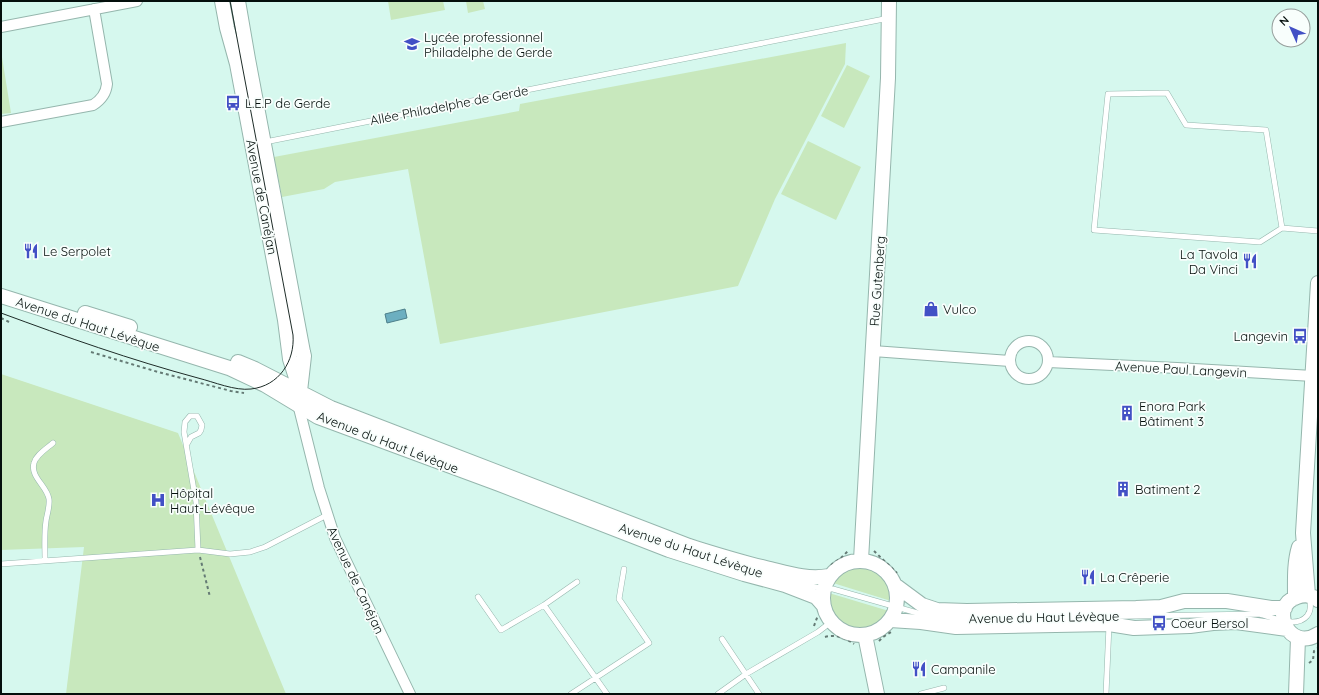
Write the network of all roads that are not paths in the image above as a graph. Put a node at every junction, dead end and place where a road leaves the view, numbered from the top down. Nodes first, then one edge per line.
1 (137, 1) edge
2 (222, 1) edge
3 (238, 1) edge
4 (889, 1) edge
5 (94, 9) junction
6 (890, 18) junction
7 (1, 27) edge
8 (1, 122) edge
9 (264, 142) junction
10 (1282, 228) junction
11 (1318, 231) edge
12 (1318, 283) edge
13 (1, 286) edge
14 (1, 296) edge
15 (873, 351) junction
16 (1010, 361) junction
17 (1048, 362) junction
18 (1313, 376) junction
19 (299, 399) junction
20 (53, 443) dead end
21 (187, 444) junction
22 (327, 515) junction
23 (596, 522) junction
24 (198, 550) junction
25 (861, 560) junction
26 (45, 561) junction
27 (1, 564) edge
28 (624, 570) dead end
29 (827, 580) junction
30 (577, 582) dead end
31 (895, 585) junction
32 (478, 597) dead end
33 (1307, 597) edge
34 (544, 604) junction
35 (823, 606) junction
36 (1265, 611) junction
37 (894, 614) junction
38 (1285, 619) junction
39 (831, 622) junction
40 (1109, 624) junction
41 (1318, 634) edge
42 (865, 635) junction
43 (1298, 638) junction
44 (722, 639) dead end
45 (746, 674) junction
46 (596, 678) junction
47 (944, 688) dead end
48 (410, 694) edge
49 (571, 694) edge
50 (607, 694) edge
51 (718, 694) edge
52 (759, 694) edge
53 (877, 694) edge
54 (921, 694) edge
55 (1106, 694) edge
56 (1296, 694) edge

1 - 5 street
2 - 19 main road, Avenue de Canéjan
3 - 9 main road, Avenue de Canéjan
4 - 6 main road, Rue Gutenberg
5 - 7 street
5 - 8 street
6 - 9 lane, Allée Philadelphe de Gerde
6 - 15 main road, Rue Gutenberg
9 - 19 main road, Avenue de Canéjan
10 - 10 lane
10 - 11 lane
12 - 18 main road
13 - 19 main road, Avenue du Haut Lévèque
14 - 19 main road, Avenue du Haut Lévèque
15 - 16 street
15 - 25 main road, Rue Gutenberg
16 - 17 street
16 - 17 street
17 - 18 street, Avenue Paul Langevin
18 - 33 main road
19 - 22 street, Avenue de Canéjan
19 - 23 main road, Avenue du Haut Lévèque
19 - 29 main road, Avenue du Haut Lévèque
20 - 26 lane
21 - 21 lane
21 - 24 lane
22 - 24 lane
22 - 48 street, Avenue de Canéjan
23 - 29 lane, Avenue du Haut Lévèque
23 - 35 main road, Avenue du Haut Lévèque
24 - 26 lane
25 - 29 main road
25 - 31 main road
26 - 27 lane
28 - 46 lane
29 - 35 main road
29 - 37 lane, Avenue du Haut Lévèque
30 - 34 lane
31 - 36 main road, Avenue du Haut Lévèque
31 - 37 main road
32 - 34 lane
33 - 38 main road
33 - 38 lane
34 - 46 lane
35 - 39 main road
36 - 37 lane, Avenue du Haut Lévèque
36 - 38 main road, Avenue du Haut Lévèque
37 - 40 main road, Avenue du Haut Lévèque
37 - 42 main road
38 - 40 main road, Avenue du Haut Lévèque
38 - 43 main road
39 - 42 main road
39 - 45 lane
40 - 55 lane
41 - 43 main road
42 - 53 main road
43 - 56 main road
44 - 45 lane
45 - 51 lane
45 - 52 lane
46 - 49 lane
46 - 50 lane
47 - 54 lane

